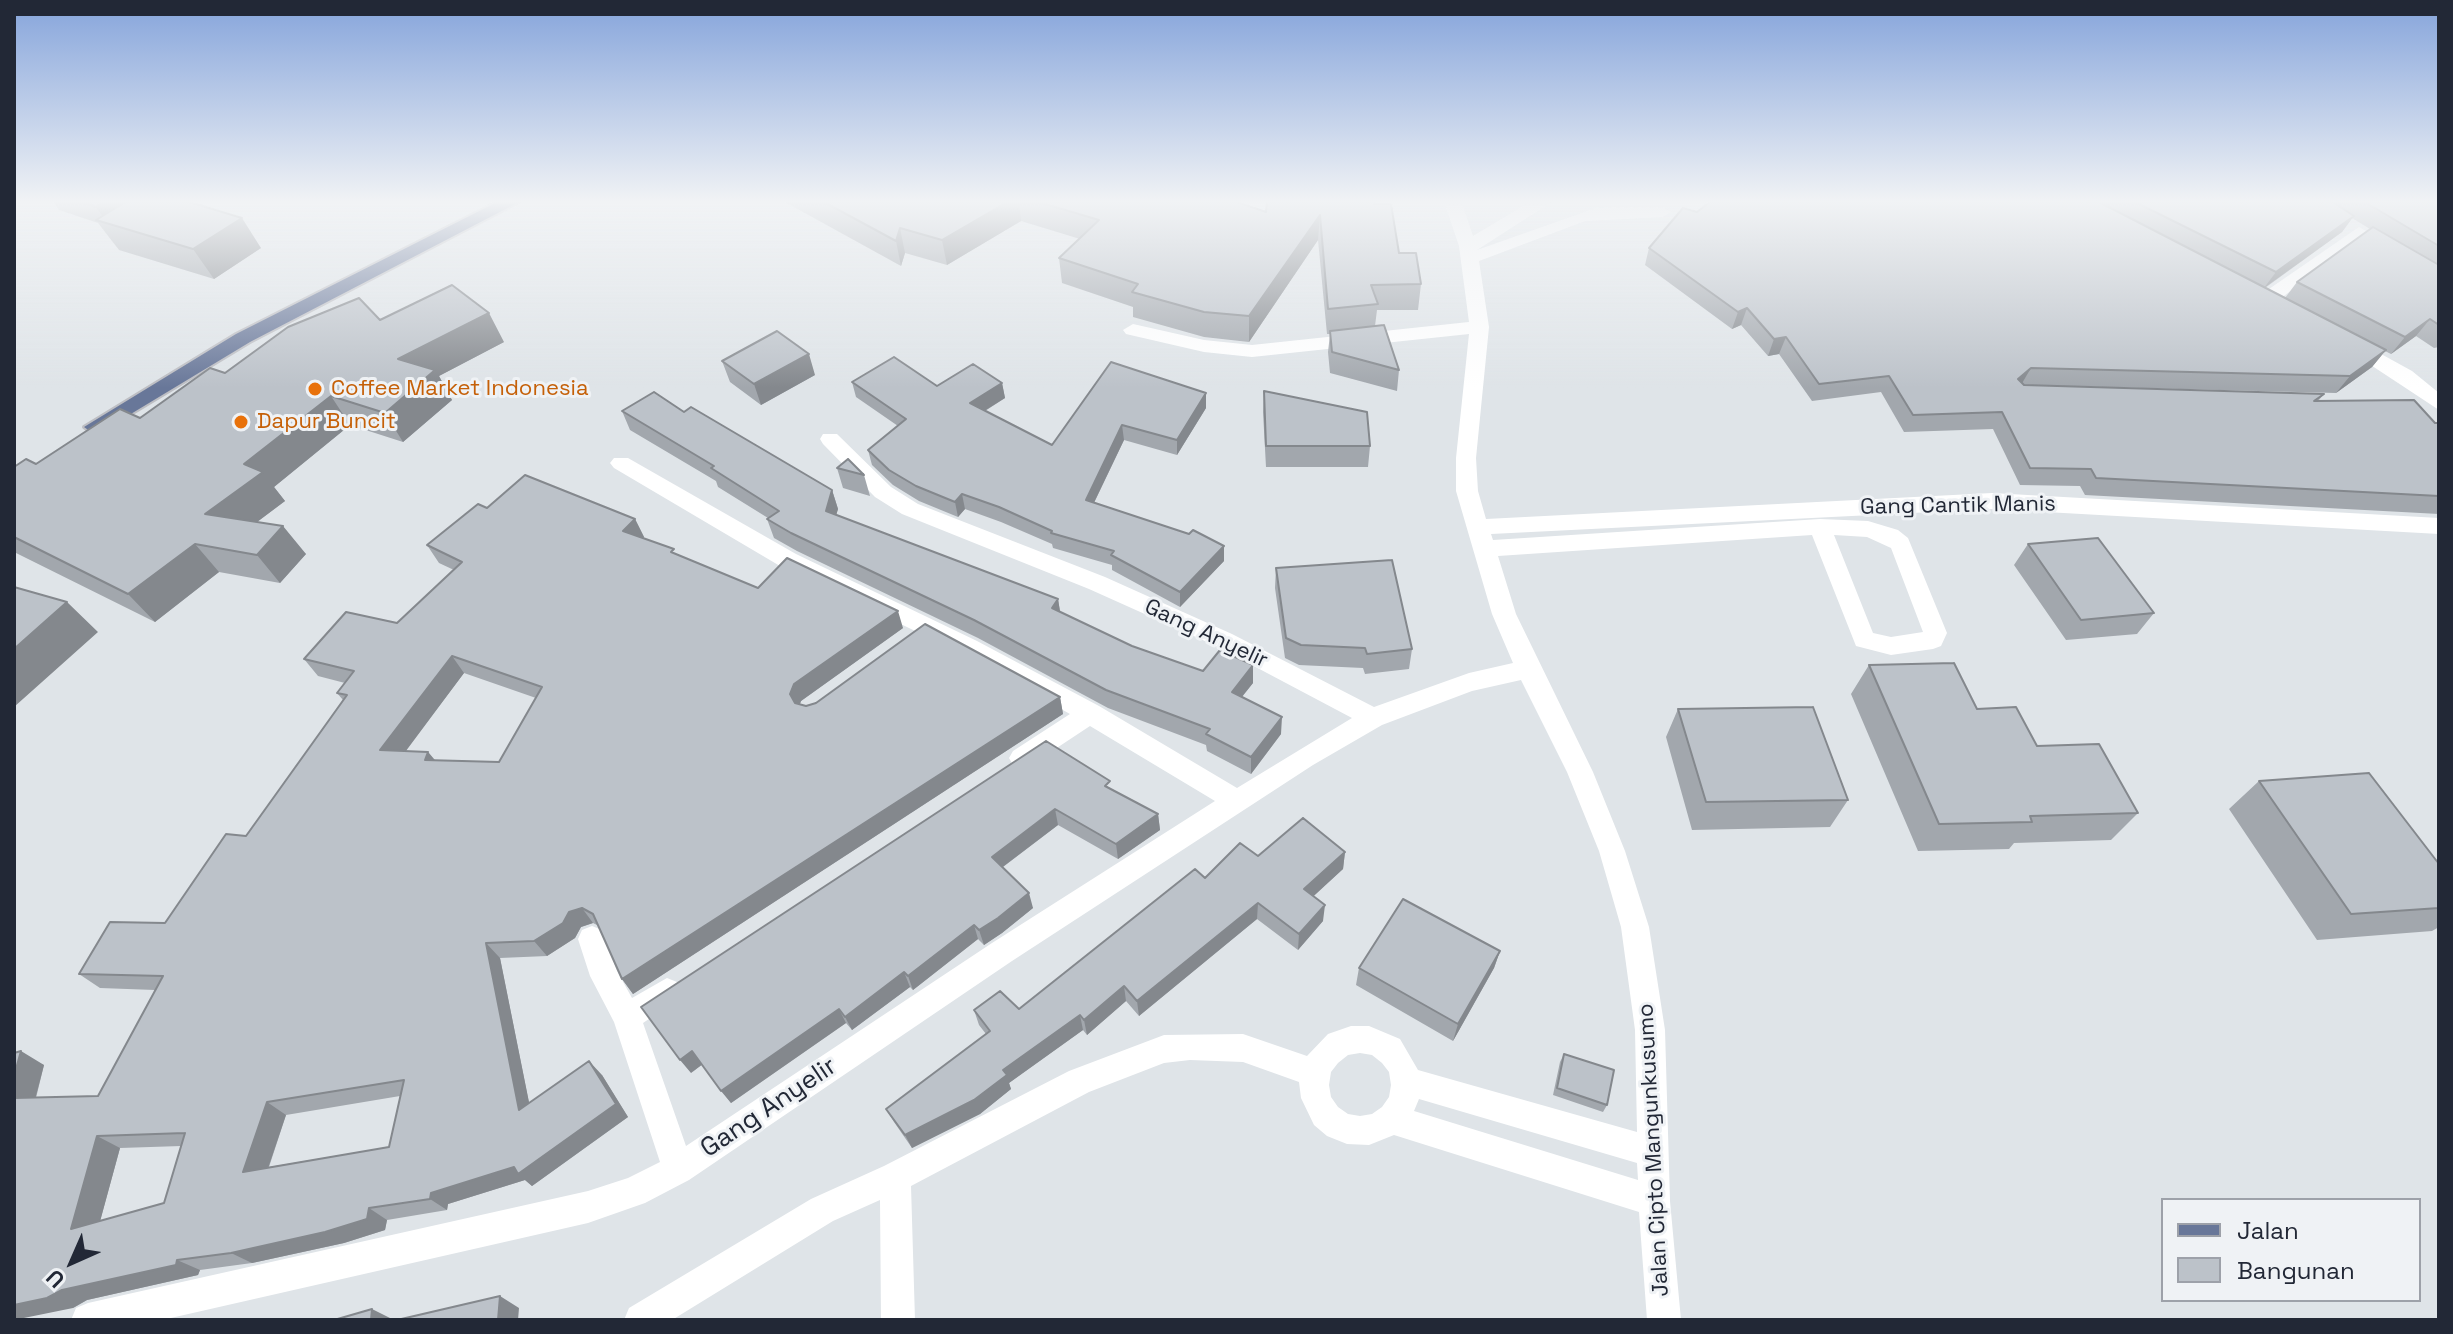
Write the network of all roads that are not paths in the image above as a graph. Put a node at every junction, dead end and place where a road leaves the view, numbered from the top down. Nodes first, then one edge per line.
1 (390, 263) edge
2 (1470, 263) edge
3 (2311, 263) edge
4 (2410, 263) edge
5 (2439, 281) edge
6 (2289, 315) edge
7 (1479, 327) junction
8 (1133, 330) dead end
9 (2329, 333) edge
10 (2439, 404) edge
11 (2408, 405) edge
12 (77, 438) edge
13 (830, 439) dead end
14 (621, 463) dead end
15 (2439, 526) edge
16 (1820, 527) junction
17 (1480, 538) junction
18 (928, 627) junction
19 (902, 645) edge
20 (1528, 669) junction
21 (1090, 713) junction
22 (1373, 718) junction
23 (997, 774) edge
24 (1235, 800) junction
25 (592, 939) dead end
26 (693, 973) edge
27 (627, 1017) junction
28 (1314, 1073) junction
29 (1406, 1081) junction
30 (1393, 1120) junction
31 (1655, 1153) junction
32 (678, 1169) junction
33 (895, 1177) junction
34 (1654, 1201) junction
35 (88, 1320) edge
36 (641, 1320) edge
37 (898, 1320) edge
38 (1664, 1320) edge

1 - 12 main road
2 - 7 street, Jalan Cipto Mangunkusumo
3 - 6 street
4 - 5 street
7 - 8 street
7 - 17 street, Jalan Cipto Mangunkusumo
9 - 10 street
10 - 11 street
13 - 22 street, Gang Anyelir
14 - 18 street
15 - 17 street, Gang Cantik Manis
16 - 16 street
16 - 17 street
17 - 20 street, Jalan Cipto Mangunkusumo
18 - 19 street
18 - 21 street
20 - 22 street, Gang Anyelir
20 - 31 street, Jalan Cipto Mangunkusumo
21 - 23 street
21 - 24 street
22 - 24 street, Gang Anyelir
24 - 32 street, Gang Anyelir
25 - 27 street
26 - 27 street
27 - 32 street
28 - 29 street
28 - 30 street
28 - 33 street
29 - 30 street
29 - 31 street
30 - 34 street
31 - 34 street, Jalan Cipto Mangunkusumo
32 - 35 street, Gang Anyelir
33 - 36 street
33 - 37 street
34 - 38 street, Jalan Cipto Mangunkusumo

